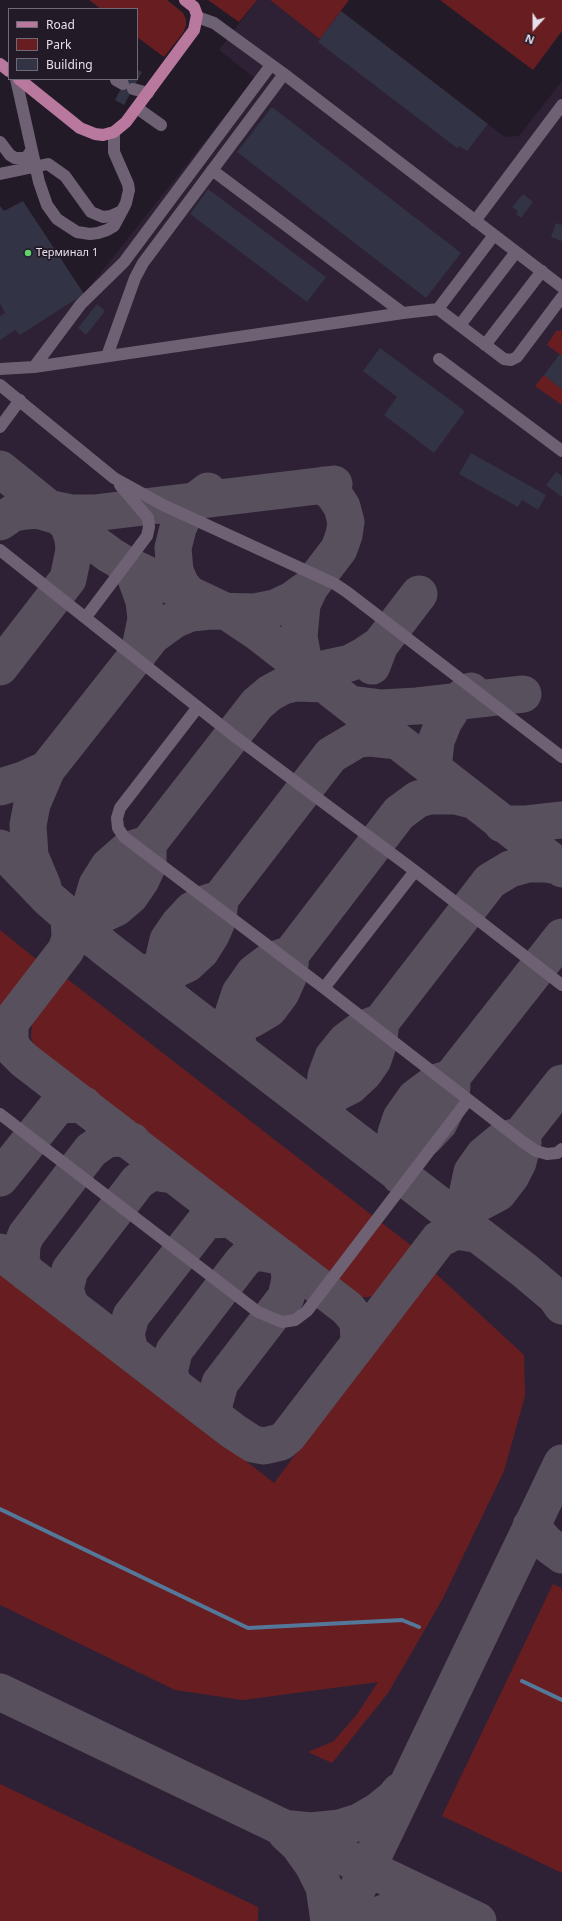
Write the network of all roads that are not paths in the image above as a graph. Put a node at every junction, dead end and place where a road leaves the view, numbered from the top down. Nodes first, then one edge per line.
1 (185, 0) edge
2 (197, 17) junction
3 (0, 64) edge
4 (272, 65) junction
5 (8, 70) edge
6 (284, 74) junction
7 (18, 80) edge
8 (19, 80) edge
9 (124, 84) edge
10 (148, 93) junction
11 (562, 105) edge
12 (137, 108) junction
13 (161, 125) dead end
14 (114, 132) junction
15 (0, 142) edge
16 (31, 151) junction
17 (34, 166) junction
18 (212, 170) junction
19 (0, 174) edge
20 (122, 212) junction
21 (475, 221) junction
22 (494, 236) junction
23 (516, 252) junction
24 (542, 272) junction
25 (562, 287) edge
26 (562, 297) edge
27 (438, 309) junction
28 (403, 313) junction
29 (460, 326) junction
30 (485, 345) junction
31 (107, 356) junction
32 (439, 359) dead end
33 (34, 367) junction
34 (0, 369) edge
35 (0, 385) edge
36 (20, 400) junction
37 (0, 427) edge
38 (562, 451) edge
39 (114, 478) junction
40 (0, 550) edge
41 (86, 617) junction
42 (198, 707) junction
43 (562, 757) edge
44 (415, 871) junction
45 (562, 985) edge
46 (324, 988) junction
47 (468, 1100) junction
48 (0, 1114) edge
49 (562, 1149) edge

1 - 2 main road
2 - 4 lane
2 - 10 main road
3 - 5 main road
4 - 6 lane
4 - 33 lane
6 - 18 lane
6 - 21 lane
7 - 16 lane
8 - 14 main road
9 - 10 lane
10 - 12 main road
11 - 21 lane
12 - 13 lane
12 - 14 main road
14 - 20 lane
15 - 16 lane
16 - 17 lane
17 - 19 lane
17 - 20 lane
17 - 20 lane
18 - 28 lane
18 - 31 lane
21 - 22 lane
22 - 23 lane
22 - 27 lane
23 - 24 lane
23 - 29 lane
24 - 25 lane
24 - 30 lane
26 - 30 lane
27 - 28 lane
27 - 29 lane
28 - 31 lane
29 - 30 lane
31 - 33 lane
32 - 38 lane
33 - 34 lane
35 - 36 lane
36 - 37 lane
36 - 39 lane
39 - 41 lane
39 - 43 lane
40 - 41 lane
41 - 42 lane
42 - 44 lane
42 - 46 lane
44 - 45 lane
44 - 46 lane
46 - 47 lane
47 - 48 lane
47 - 49 lane

